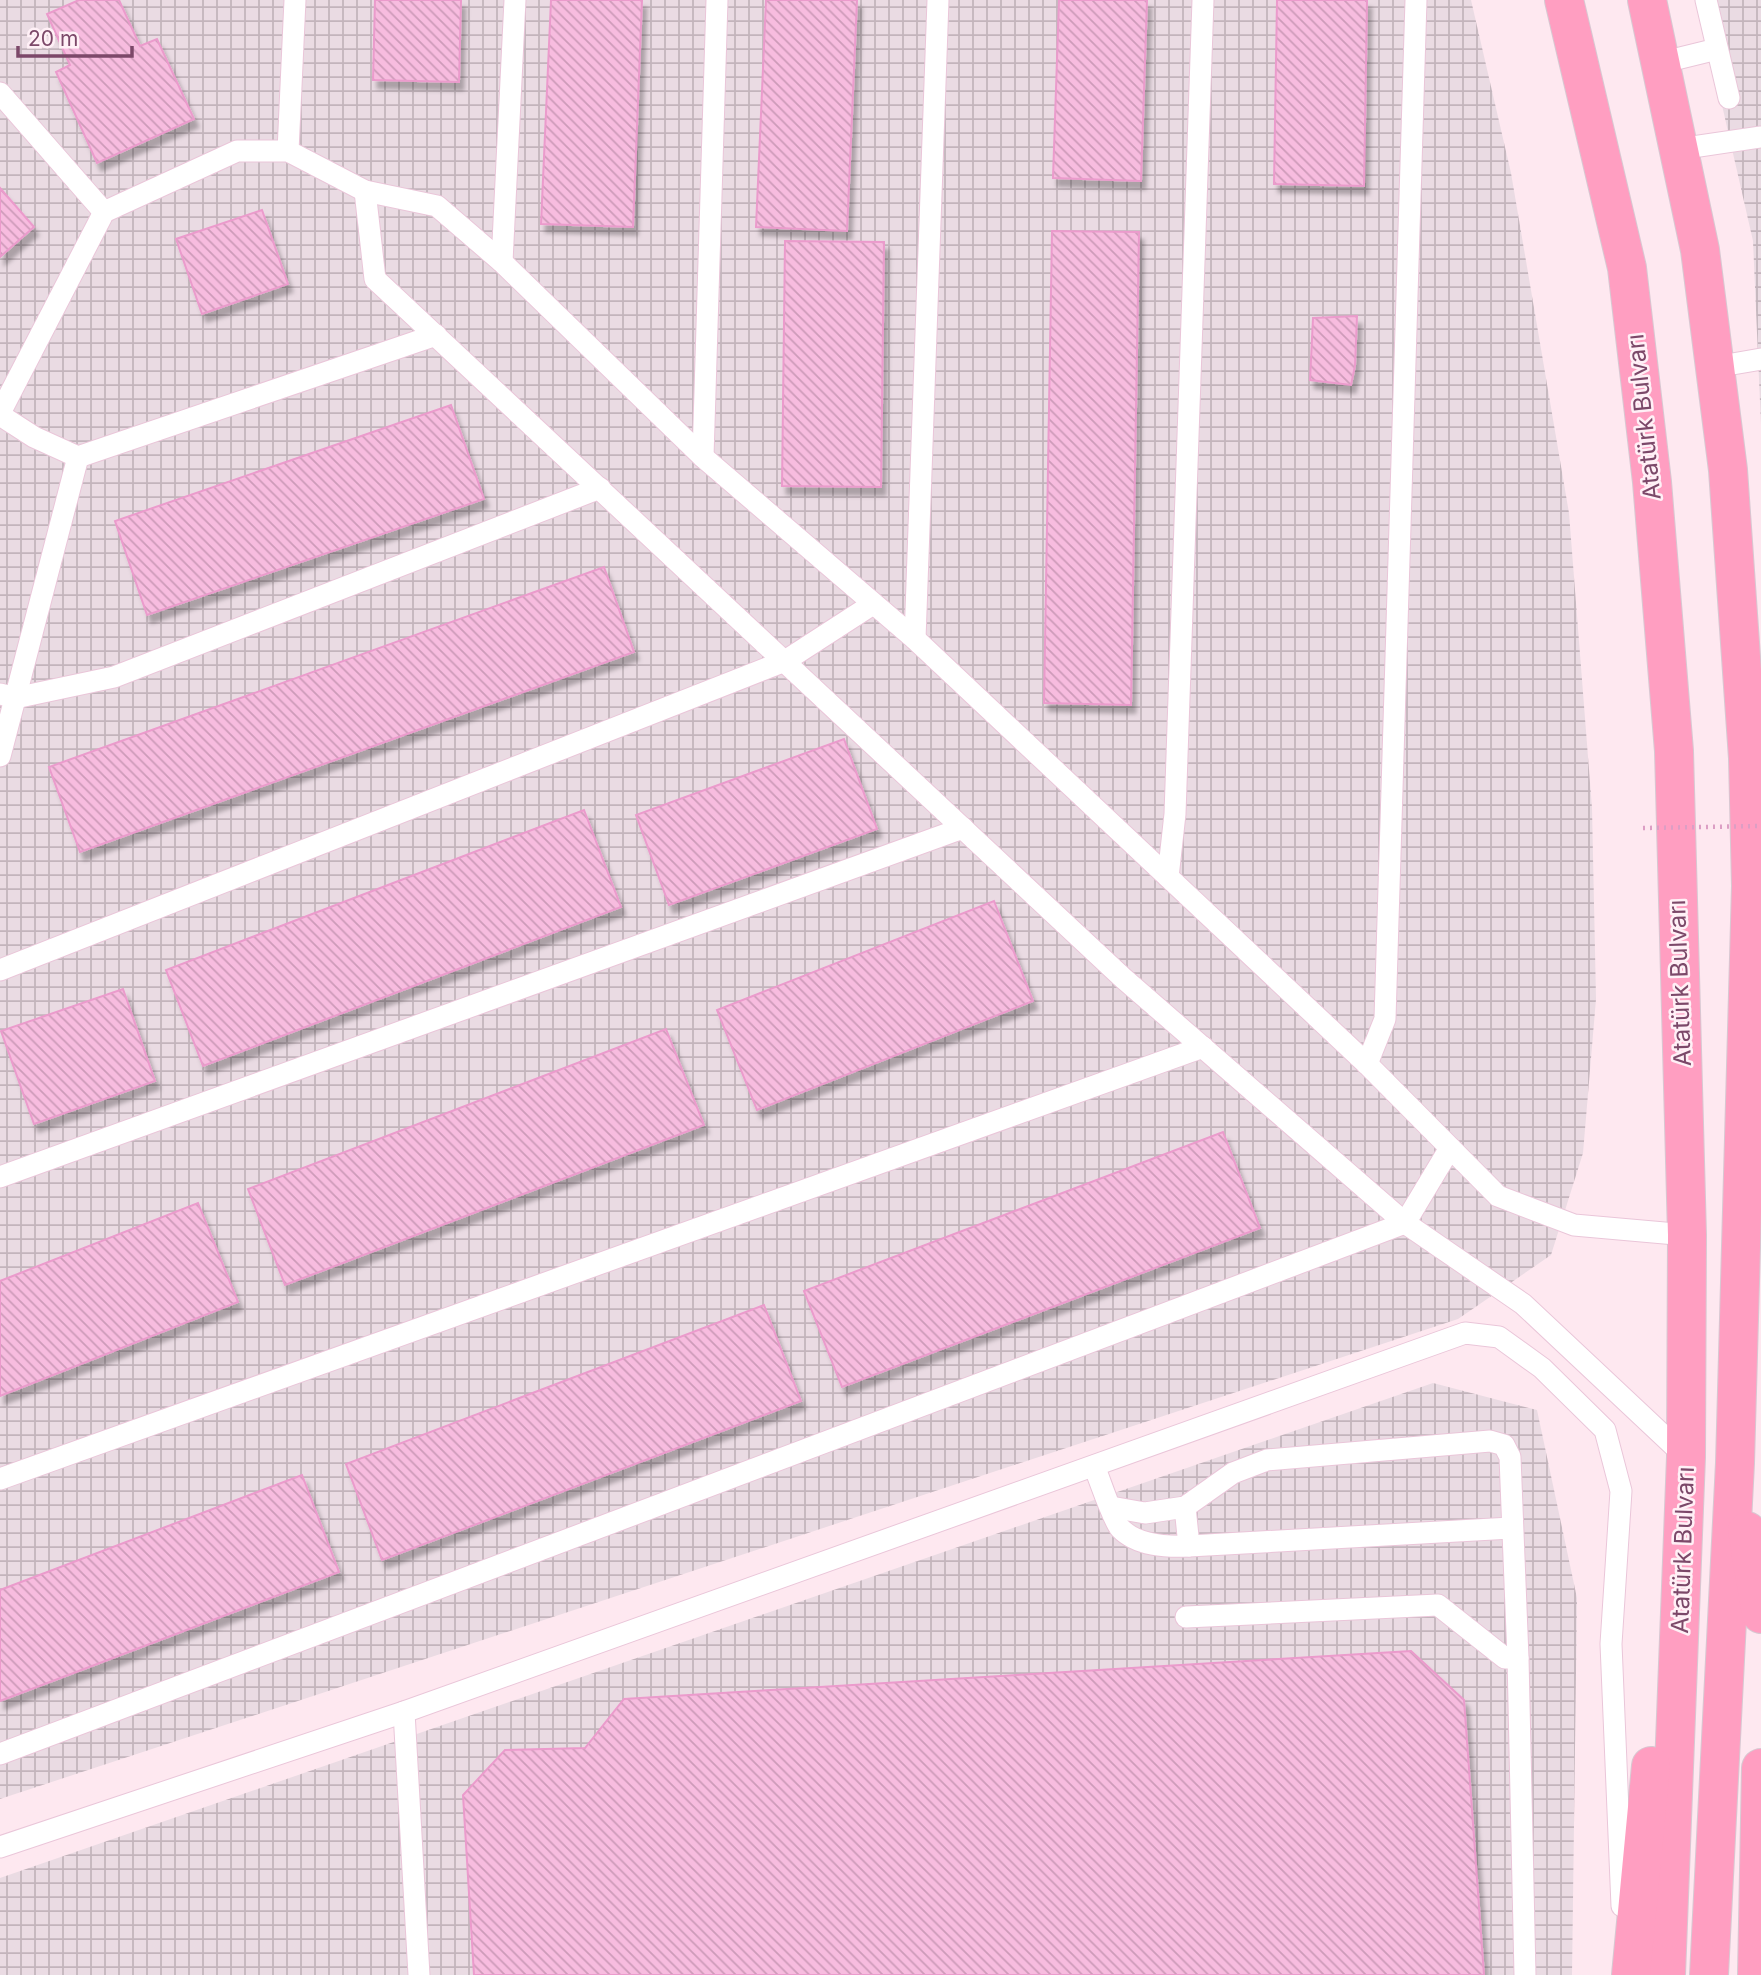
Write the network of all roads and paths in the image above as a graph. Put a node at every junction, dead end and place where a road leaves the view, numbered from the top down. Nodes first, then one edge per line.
1 (295, 0) edge
2 (515, 0) edge
3 (717, 0) edge
4 (938, 0) edge
5 (1203, 0) edge
6 (1416, 0) edge
7 (1564, 0) edge
8 (1647, 0) edge
9 (1706, 0) edge
10 (1717, 49) junction
11 (1660, 63) junction
12 (0, 93) edge
13 (1729, 98) dead end
14 (1761, 136) edge
15 (1679, 149) junction
16 (288, 151) junction
17 (365, 191) junction
18 (104, 212) junction
19 (502, 262) junction
20 (436, 335) junction
21 (1761, 359) edge
22 (1715, 367) junction
23 (0, 414) edge
24 (78, 457) junction
25 (703, 457) junction
26 (600, 488) junction
27 (873, 604) junction
28 (915, 639) junction
29 (785, 661) junction
30 (8, 696) edge
31 (0, 756) edge
32 (1761, 826) edge
33 (962, 828) junction
34 (1643, 828) dead end
35 (1168, 877) junction
36 (0, 970) edge
37 (1203, 1047) junction
38 (1367, 1064) junction
39 (1450, 1148) junction
40 (0, 1177) edge
41 (1751, 1208) edge
42 (1405, 1223) junction
43 (1687, 1235) junction
44 (1686, 1457) junction
45 (1735, 1463) junction
46 (1094, 1466) junction
47 (0, 1479) edge
48 (1111, 1507) junction
49 (1185, 1507) junction
50 (1511, 1528) junction
51 (1684, 1539) junction
52 (1755, 1543) edge
53 (1189, 1546) junction
54 (1761, 1614) edge
55 (1186, 1617) dead end
56 (1518, 1658) junction
57 (404, 1712) junction
58 (0, 1754) edge
59 (1761, 1768) edge
60 (0, 1847) edge
61 (419, 1975) edge
62 (1525, 1975) edge
63 (1625, 1975) edge
64 (1631, 1975) edge
65 (1667, 1975) edge
66 (1709, 1975) edge
67 (1757, 1975) edge

1 - 16 lane
2 - 19 lane
3 - 25 lane
4 - 28 lane
5 - 35 lane
6 - 38 lane
7 - 43 main road, Atatürk Bulvarı
8 - 11 main road, Atatürk Bulvarı
9 - 10 lane
10 - 11 lane
10 - 13 lane
11 - 15 main road, Atatürk Bulvarı
12 - 18 lane
14 - 15 lane
15 - 22 main road, Atatürk Bulvarı
16 - 17 lane
16 - 18 lane
17 - 19 lane
17 - 20 lane
18 - 23 lane
19 - 25 lane
20 - 24 lane
20 - 26 lane
21 - 22 lane
22 - 41 main road, Atatürk Bulvarı
23 - 24 lane
24 - 30 lane
25 - 27 lane
26 - 29 lane
26 - 30 lane
27 - 28 lane
27 - 29 lane
28 - 35 lane
29 - 33 lane
29 - 36 lane
30 - 31 lane
32 - 34 path, bridge
33 - 37 lane
33 - 40 lane
35 - 38 lane
37 - 42 lane
37 - 47 lane
38 - 39 lane
39 - 42 lane
39 - 43 lane
41 - 45 main road, Atatürk Bulvarı
42 - 44 lane
42 - 58 lane
43 - 44 main road, Atatürk Bulvarı
44 - 51 main road, Atatürk Bulvarı
45 - 52 main road
45 - 66 main road, Atatürk Bulvarı
46 - 48 lane
46 - 57 lane
46 - 63 lane
48 - 49 lane
48 - 53 lane
49 - 50 lane
49 - 53 lane
50 - 53 lane
50 - 56 lane
51 - 64 main road
51 - 65 main road, Atatürk Bulvarı
52 - 54 main road
55 - 56 lane
56 - 62 lane
57 - 60 lane
57 - 61 lane
59 - 67 main road

